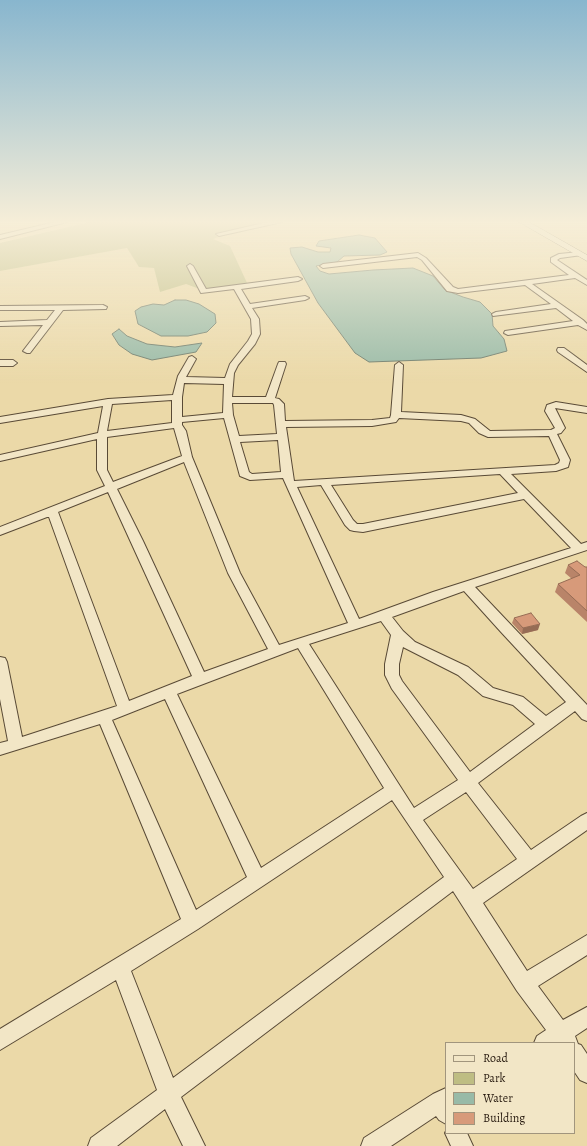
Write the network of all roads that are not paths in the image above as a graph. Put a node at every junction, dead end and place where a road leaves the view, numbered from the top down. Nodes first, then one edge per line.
1 (195, 275) edge
2 (439, 275) edge
3 (576, 276) joint
4 (298, 279) dead end
5 (527, 283) junction
6 (587, 283) edge
7 (236, 287) junction
8 (305, 298) dead end
9 (248, 306) junction
10 (556, 306) junction
11 (103, 307) dead end
12 (0, 308) edge
13 (60, 308) junction
14 (496, 314) dead end
15 (48, 322) junction
16 (580, 322) junction
17 (0, 324) edge
18 (587, 328) edge
19 (508, 333) dead end
20 (27, 350) dead end
21 (561, 350) dead end
22 (192, 359) dead end
23 (0, 363) edge
24 (12, 363) dead end
25 (282, 364) dead end
26 (398, 365) dead end
27 (587, 369) edge
28 (181, 380) junction
29 (228, 381) junction
30 (177, 397) junction
31 (228, 400) junction
32 (270, 400) junction
33 (108, 402) junction
34 (587, 410) edge
35 (228, 415) junction
36 (396, 415) junction
37 (0, 420) edge
38 (177, 423) junction
39 (281, 424) junction
40 (552, 433) junction
41 (102, 435) junction
42 (282, 437) junction
43 (234, 439) junction
44 (187, 457) junction
45 (0, 458) edge
46 (502, 471) junction
47 (288, 480) junction
48 (324, 481) junction
49 (110, 487) junction
50 (526, 495) junction
51 (46, 513) junction
52 (0, 531) edge
53 (578, 553) edge
54 (467, 586) junction
55 (384, 616) junction
56 (356, 625) junction
57 (398, 634) junction
58 (301, 642) junction
59 (276, 651) junction
60 (0, 662) edge
61 (200, 679) junction
62 (169, 692) junction
63 (576, 703) junction
64 (125, 708) junction
65 (587, 715) edge
66 (104, 717) junction
67 (547, 725) junction
68 (16, 745) junction
69 (0, 749) edge
70 (468, 782) junction
71 (394, 790) junction
72 (412, 818) junction
73 (587, 821) edge
74 (529, 861) junction
75 (257, 879) junction
76 (455, 879) junction
77 (471, 901) junction
78 (192, 923) junction
79 (587, 944) edge
80 (120, 967) junction
81 (524, 984) junction
82 (587, 1017) edge
83 (565, 1038) edge
84 (0, 1040) edge
85 (548, 1042) edge
86 (575, 1054) edge
87 (587, 1073) edge
88 (169, 1094) junction
89 (444, 1104) edge
90 (456, 1134) edge
91 (100, 1146) edge
92 (194, 1146) edge
93 (372, 1146) edge
94 (462, 1146) edge

1 - 7 street
2 - 5 street
3 - 5 street
3 - 6 street
4 - 7 street
5 - 10 street
7 - 9 street
8 - 9 street
9 - 29 street
10 - 14 street
10 - 16 street
11 - 13 street
12 - 13 street
13 - 15 street
15 - 17 street
15 - 20 street
16 - 18 street
16 - 19 street
21 - 27 street
22 - 28 street
23 - 24 street
25 - 32 street
26 - 36 street
28 - 29 street
28 - 30 street
29 - 31 street
30 - 33 street
30 - 38 street
31 - 32 street
31 - 35 street
32 - 39 street
33 - 37 street
33 - 41 street
34 - 40 street
35 - 38 street
35 - 43 street
36 - 39 street
36 - 40 street
38 - 41 street
38 - 44 street
39 - 42 street
40 - 46 street
41 - 45 street
41 - 49 street
42 - 43 street
42 - 47 street
43 - 47 street
44 - 49 street
44 - 59 street
46 - 48 street
46 - 50 street
47 - 48 street
47 - 56 street
48 - 50 street
49 - 51 street
49 - 61 street
50 - 53 street
51 - 52 street
51 - 64 street
53 - 54 street
54 - 55 street
54 - 63 street
55 - 56 street
55 - 57 street
56 - 58 street
57 - 67 street
57 - 70 street
58 - 59 street
58 - 71 street
59 - 61 street
60 - 68 street
61 - 62 street
62 - 64 street
62 - 75 street
63 - 65 street
63 - 67 street
64 - 66 street
66 - 68 street
66 - 78 street
67 - 70 street
68 - 69 street
70 - 72 street
70 - 74 street
71 - 72 street
71 - 75 street
72 - 76 street
73 - 74 street
74 - 77 street
75 - 78 street
76 - 77 street
76 - 88 street
77 - 81 street
78 - 80 street
79 - 81 street
80 - 84 street
80 - 88 street
81 - 83 street
82 - 83 street
83 - 85 street
86 - 87 street
88 - 91 street
88 - 92 street
89 - 93 street
90 - 94 street

